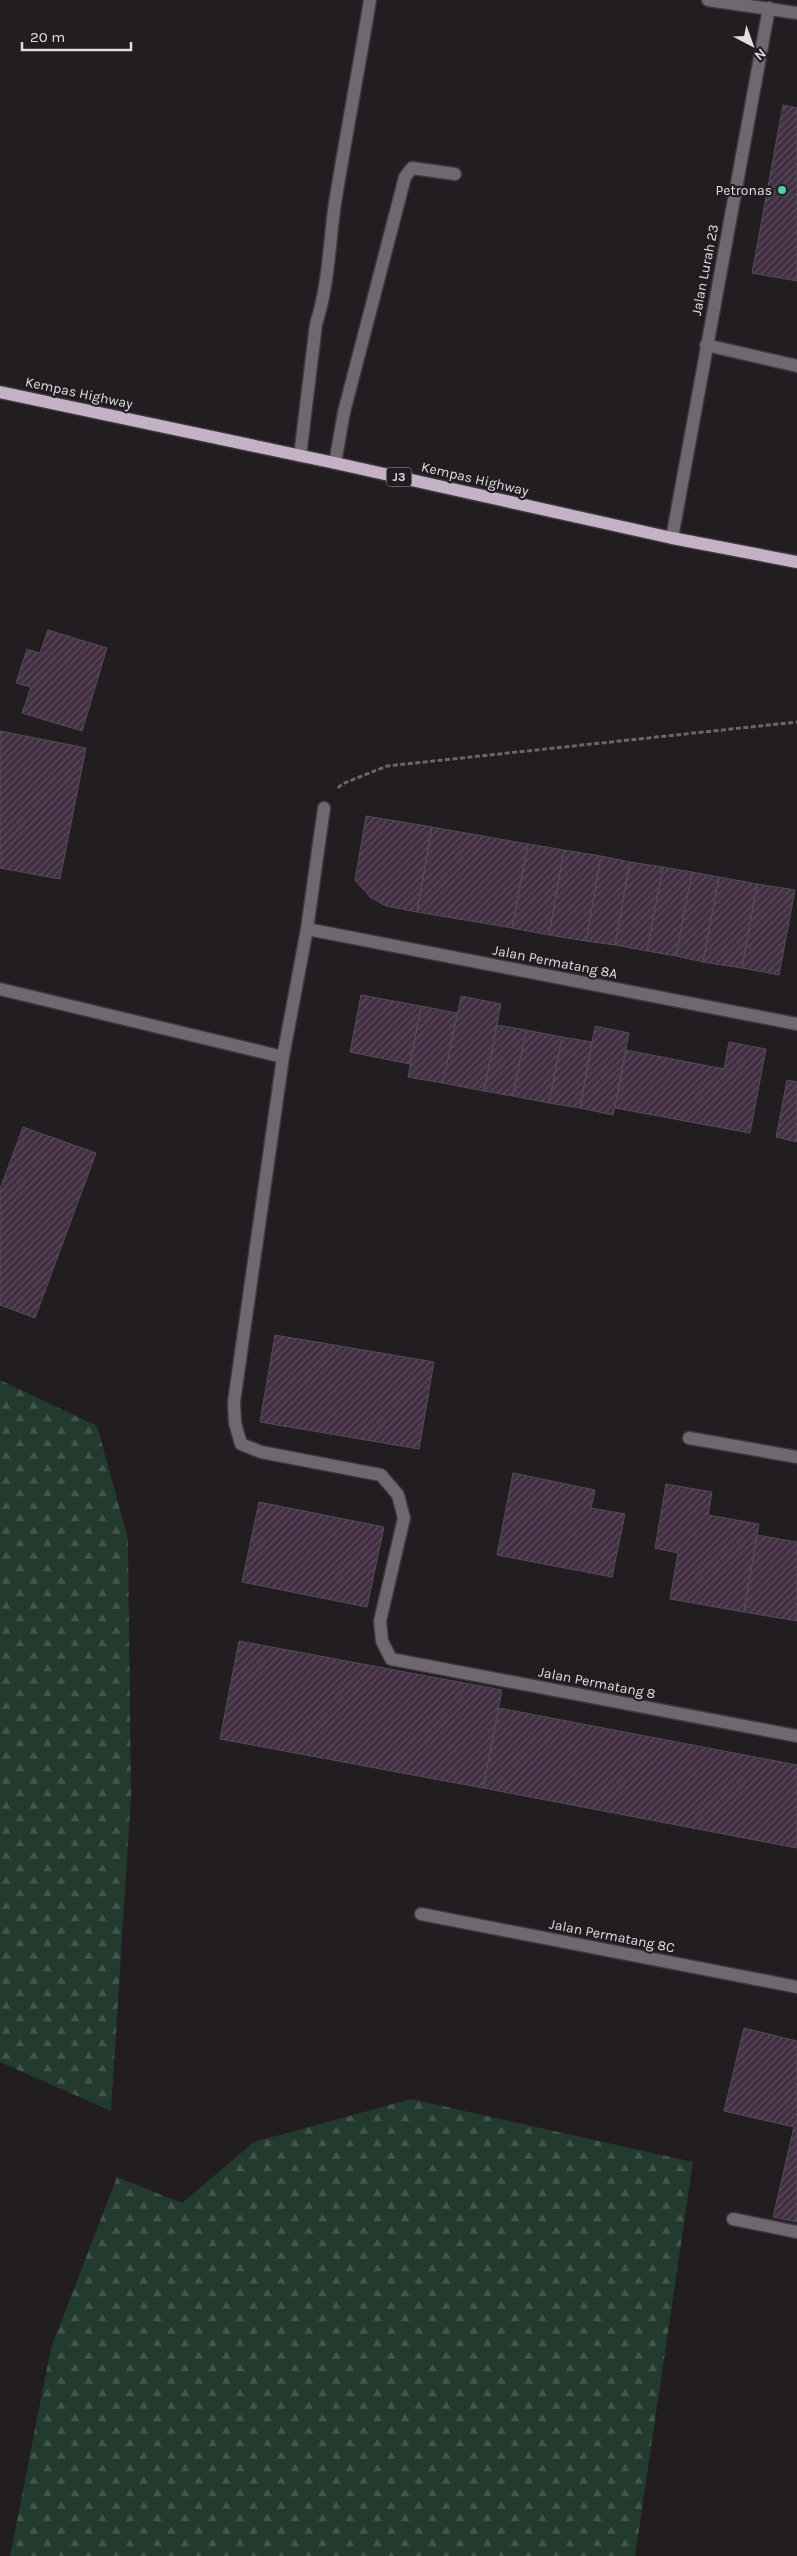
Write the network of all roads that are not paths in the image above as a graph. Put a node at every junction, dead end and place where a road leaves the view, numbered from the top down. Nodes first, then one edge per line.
1 (370, 0) edge
2 (708, 0) edge
3 (769, 8) junction
4 (797, 13) edge
5 (454, 174) dead end
6 (706, 345) junction
7 (797, 366) edge
8 (0, 392) edge
9 (300, 456) junction
10 (335, 463) junction
11 (672, 538) junction
12 (797, 562) edge
13 (324, 808) road end
14 (306, 929) junction
15 (0, 989) edge
16 (797, 1024) edge
17 (283, 1057) junction
18 (689, 1438) dead end
19 (797, 1456) edge
20 (797, 1736) edge
21 (421, 1914) dead end
22 (797, 1987) edge
23 (733, 2219) dead end
24 (797, 2232) edge

1 - 9 street
2 - 3 street
3 - 4 street
3 - 6 street, Jalan Lurah 23
5 - 10 street
6 - 7 street
6 - 11 street, Jalan Lurah 23
8 - 9 main road, Kempas Highway / J3
9 - 10 main road, Kempas Highway / J3
10 - 11 main road, Kempas Highway / J3
11 - 12 main road, Kempas Highway / J3
13 - 14 street
14 - 16 street, Jalan Permatang 8A
14 - 17 street
15 - 17 street
17 - 20 street, Jalan Permatang 8
18 - 19 street
21 - 22 street, Jalan Permatang 8C
23 - 24 street

